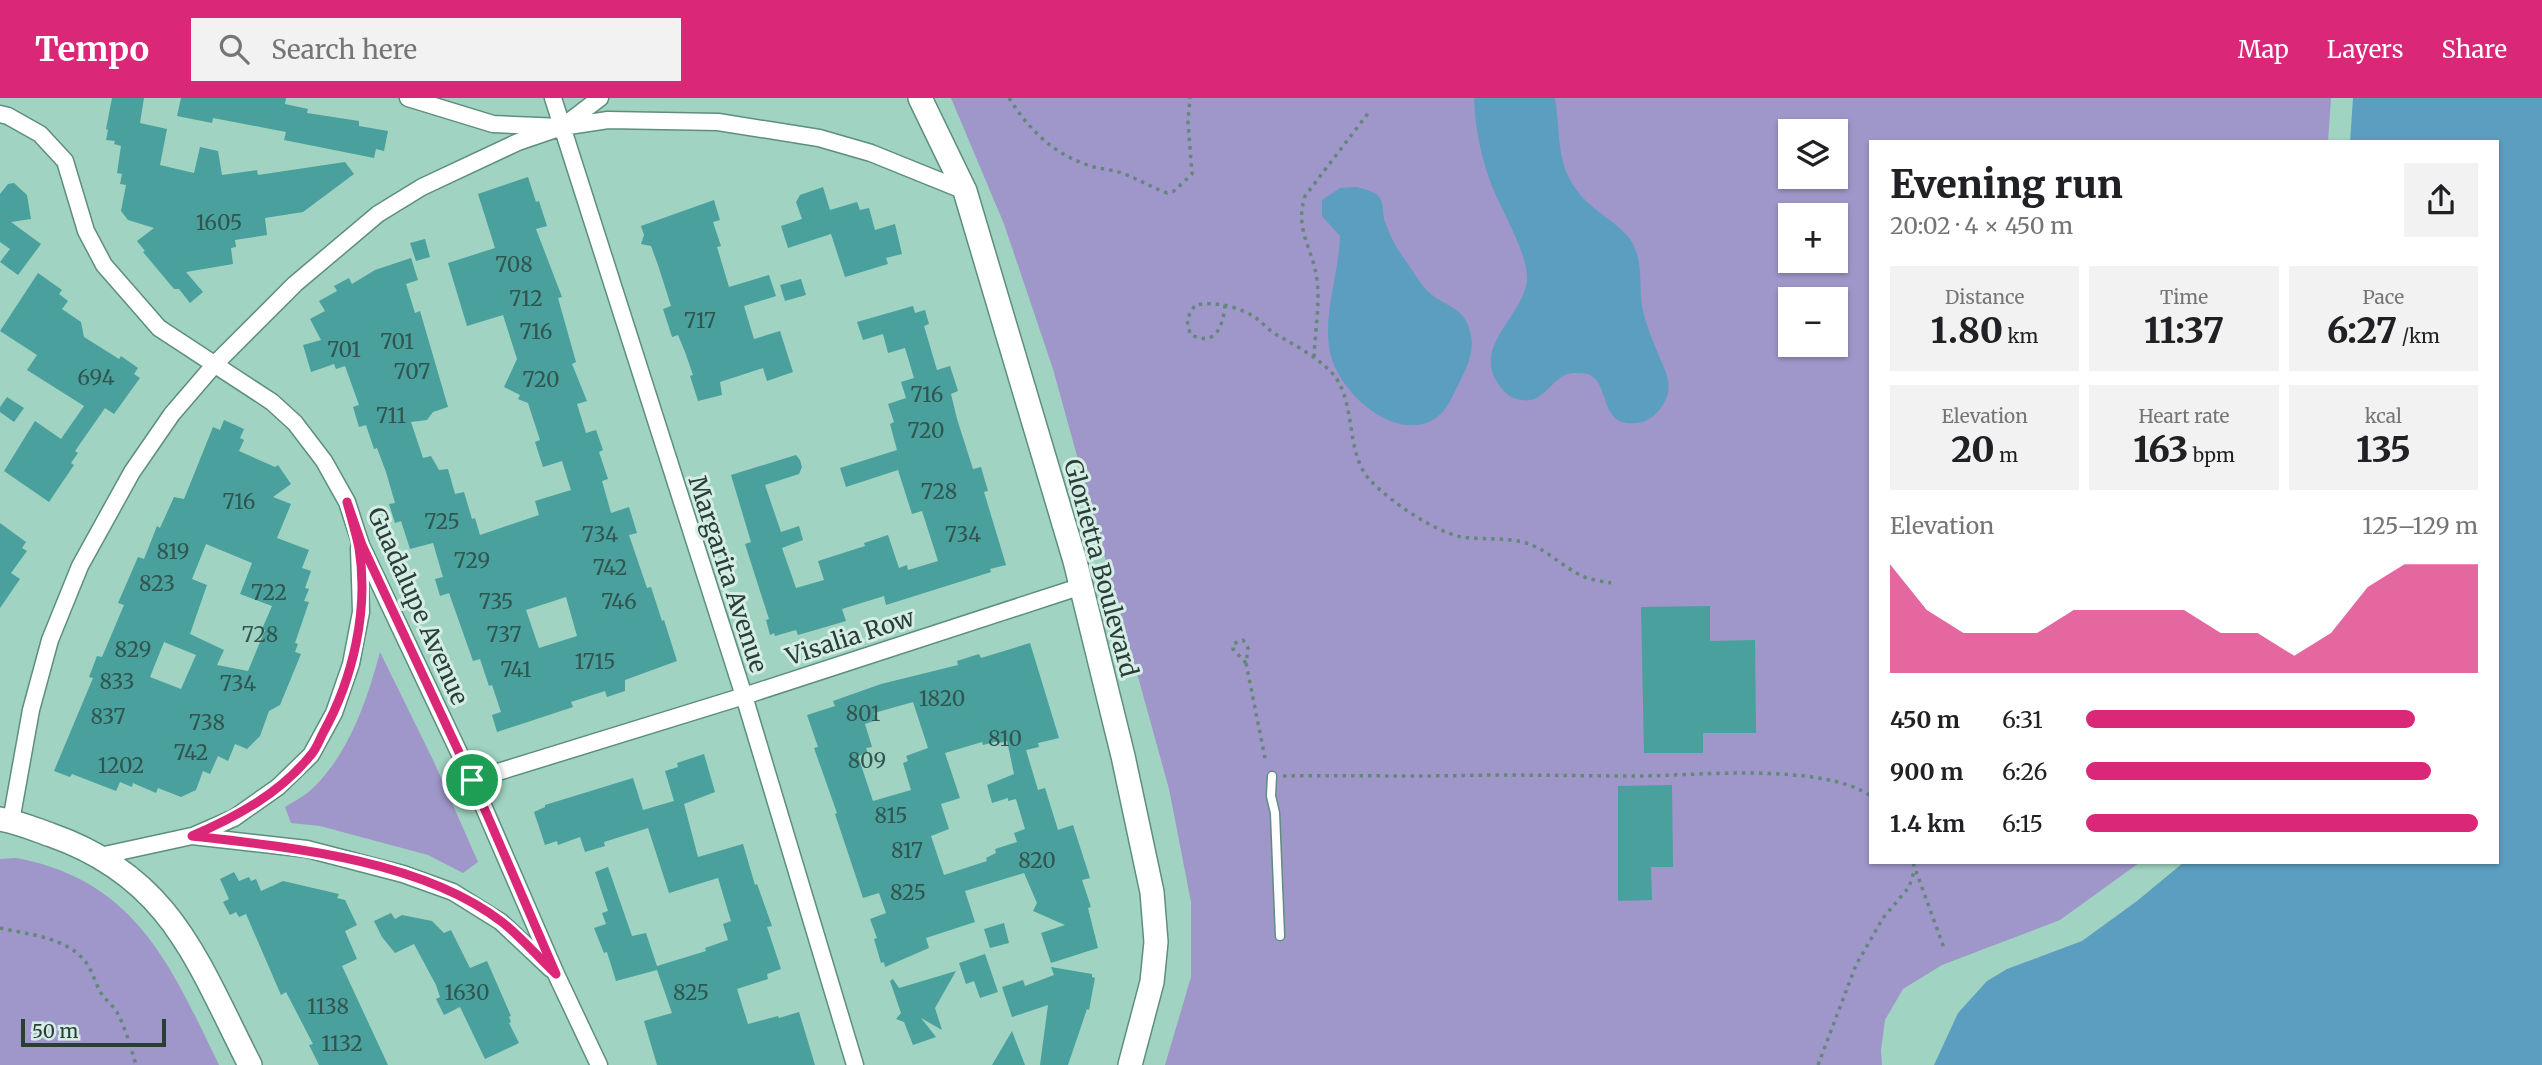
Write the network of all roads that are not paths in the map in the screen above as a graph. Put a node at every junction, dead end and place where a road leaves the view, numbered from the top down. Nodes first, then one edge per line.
1 (408, 98) edge
2 (553, 98) edge
3 (600, 98) edge
4 (920, 98) edge
5 (0, 114) edge
6 (562, 127) junction
7 (965, 191) junction
8 (215, 364) junction
9 (347, 502) junction
10 (1082, 586) junction
11 (744, 696) junction
12 (1272, 776) road end
13 (472, 780) junction
14 (6, 820) edge
15 (192, 836) junction
16 (100, 856) junction
17 (1280, 936) dead end
18 (556, 974) junction
19 (250, 1065) edge
20 (599, 1065) edge
21 (855, 1065) edge
22 (1130, 1065) edge

1 - 6 street
2 - 6 street, Margarita Avenue
3 - 6 street
4 - 7 street, Glorietta Boulevard
5 - 8 street, Guadalupe Avenue
6 - 7 street
6 - 8 street
6 - 11 street, Margarita Avenue
7 - 10 street, Glorietta Boulevard
8 - 9 street, Guadalupe Avenue
8 - 14 street
9 - 13 street, Guadalupe Avenue
9 - 15 street
10 - 11 street, Visalia Row
10 - 22 street, Glorietta Boulevard
11 - 13 street, Visalia Row
11 - 21 street, Margarita Avenue
12 - 17 lane
13 - 18 street, Guadalupe Avenue
14 - 16 street
15 - 16 street
15 - 18 street
16 - 19 street
18 - 20 street, Guadalupe Avenue

